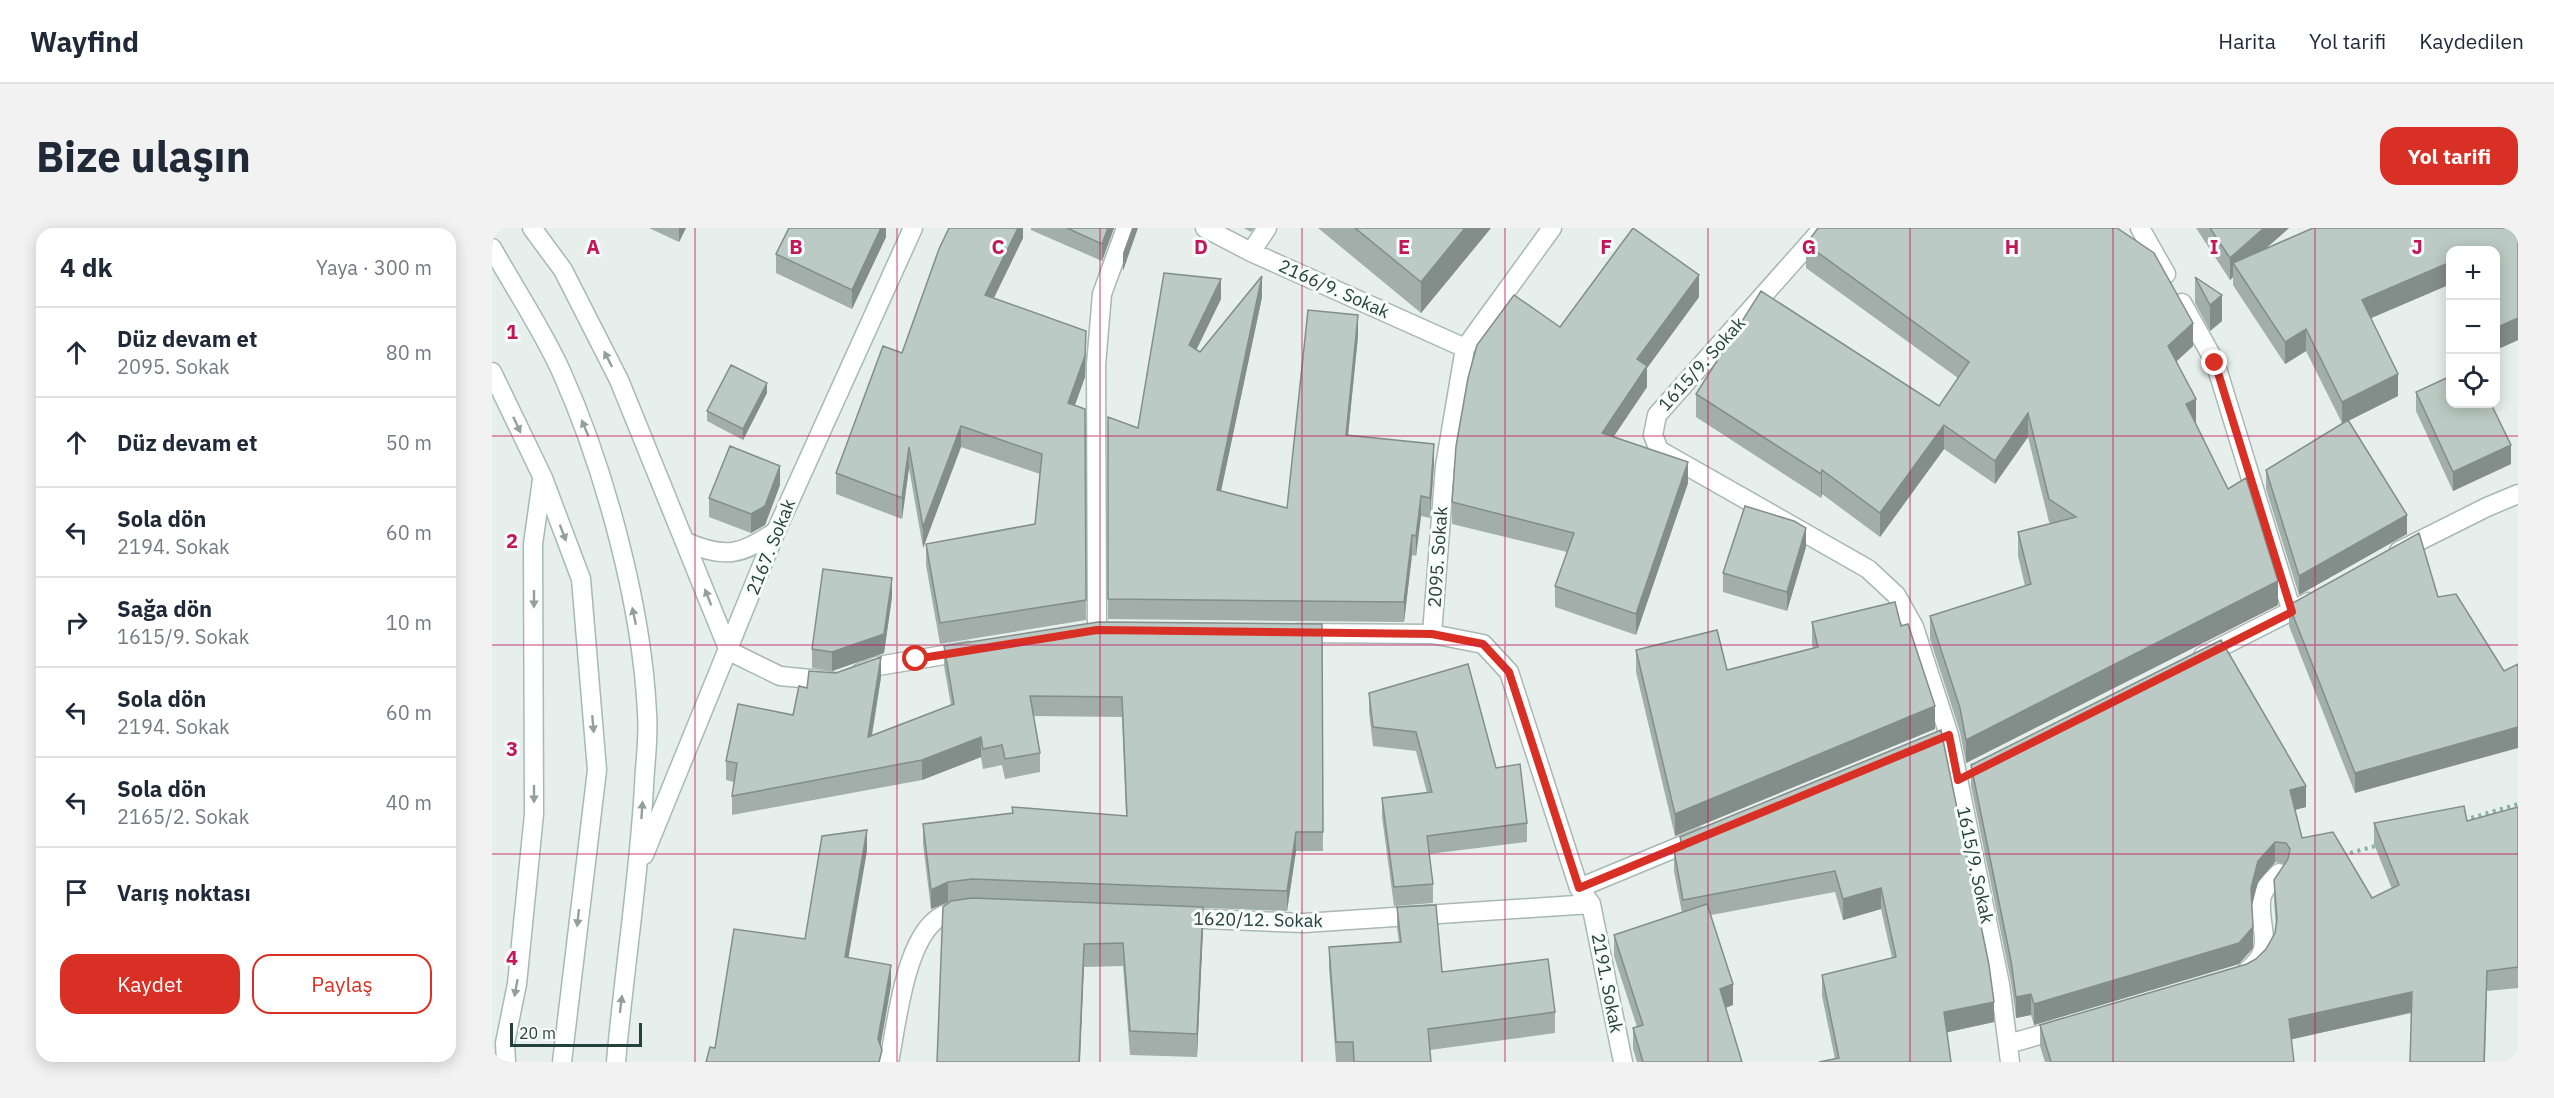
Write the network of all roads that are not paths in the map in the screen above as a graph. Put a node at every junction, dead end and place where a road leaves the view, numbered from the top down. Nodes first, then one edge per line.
1 (532, 228) edge
2 (913, 228) edge
3 (1126, 228) edge
4 (1205, 228) edge
5 (1267, 228) edge
6 (1552, 228) edge
7 (1823, 228) edge
8 (2140, 228) edge
9 (492, 248) edge
10 (1251, 252) junction
11 (1465, 348) junction
12 (492, 372) edge
13 (543, 478) junction
14 (2518, 494) edge
15 (776, 531) junction
16 (686, 542) junction
17 (2382, 561) edge
18 (2322, 595) edge
19 (2292, 612) junction
20 (1277, 632) edge
21 (1075, 634) edge
22 (1432, 634) junction
23 (984, 648) edge
24 (729, 651) junction
25 (2187, 664) edge
26 (1949, 735) junction
27 (1927, 744) edge
28 (1979, 770) edge
29 (1958, 780) junction
30 (1720, 829) edge
31 (638, 869) junction
32 (2278, 873) edge
33 (1579, 888) junction
34 (1591, 904) junction
35 (983, 911) edge
36 (1161, 918) edge
37 (2232, 978) edge
38 (2086, 1021) edge
39 (2009, 1053) edge
40 (506, 1062) edge
41 (562, 1062) edge
42 (616, 1062) edge
43 (889, 1062) edge
44 (1623, 1062) edge

16 -> 1 street
2 - 15 street, 2167. Sokak
3 - 21 street
4 - 10 street, 2166/9. Sokak
5 - 10 street
6 - 11 street, 2095. Sokak
7 - 26 street, 1615/9. Sokak
8 - 19 street
31 -> 9 street
10 - 11 street, 2166/9. Sokak
11 - 22 street, 2095. Sokak
12 -> 13 street
13 -> 40 street
13 -> 41 street
14 - 17 street
15 - 16 street
15 - 24 street, 2167. Sokak
24 -> 16 street
18 - 19 street
19 - 25 street
20 - 22 street, 2095. Sokak
22 - 33 street
23 - 24 street
24 - 31 street, 2167. Sokak
26 - 27 street
26 - 29 street, 1615/9. Sokak
28 - 29 street
29 - 39 street, 1615/9. Sokak
30 - 33 street
42 -> 31 street
32 - 37 street
33 - 34 street
34 - 36 street, 1620/12. Sokak
34 - 44 street, 2191. Sokak
35 - 43 street
38 - 39 street

